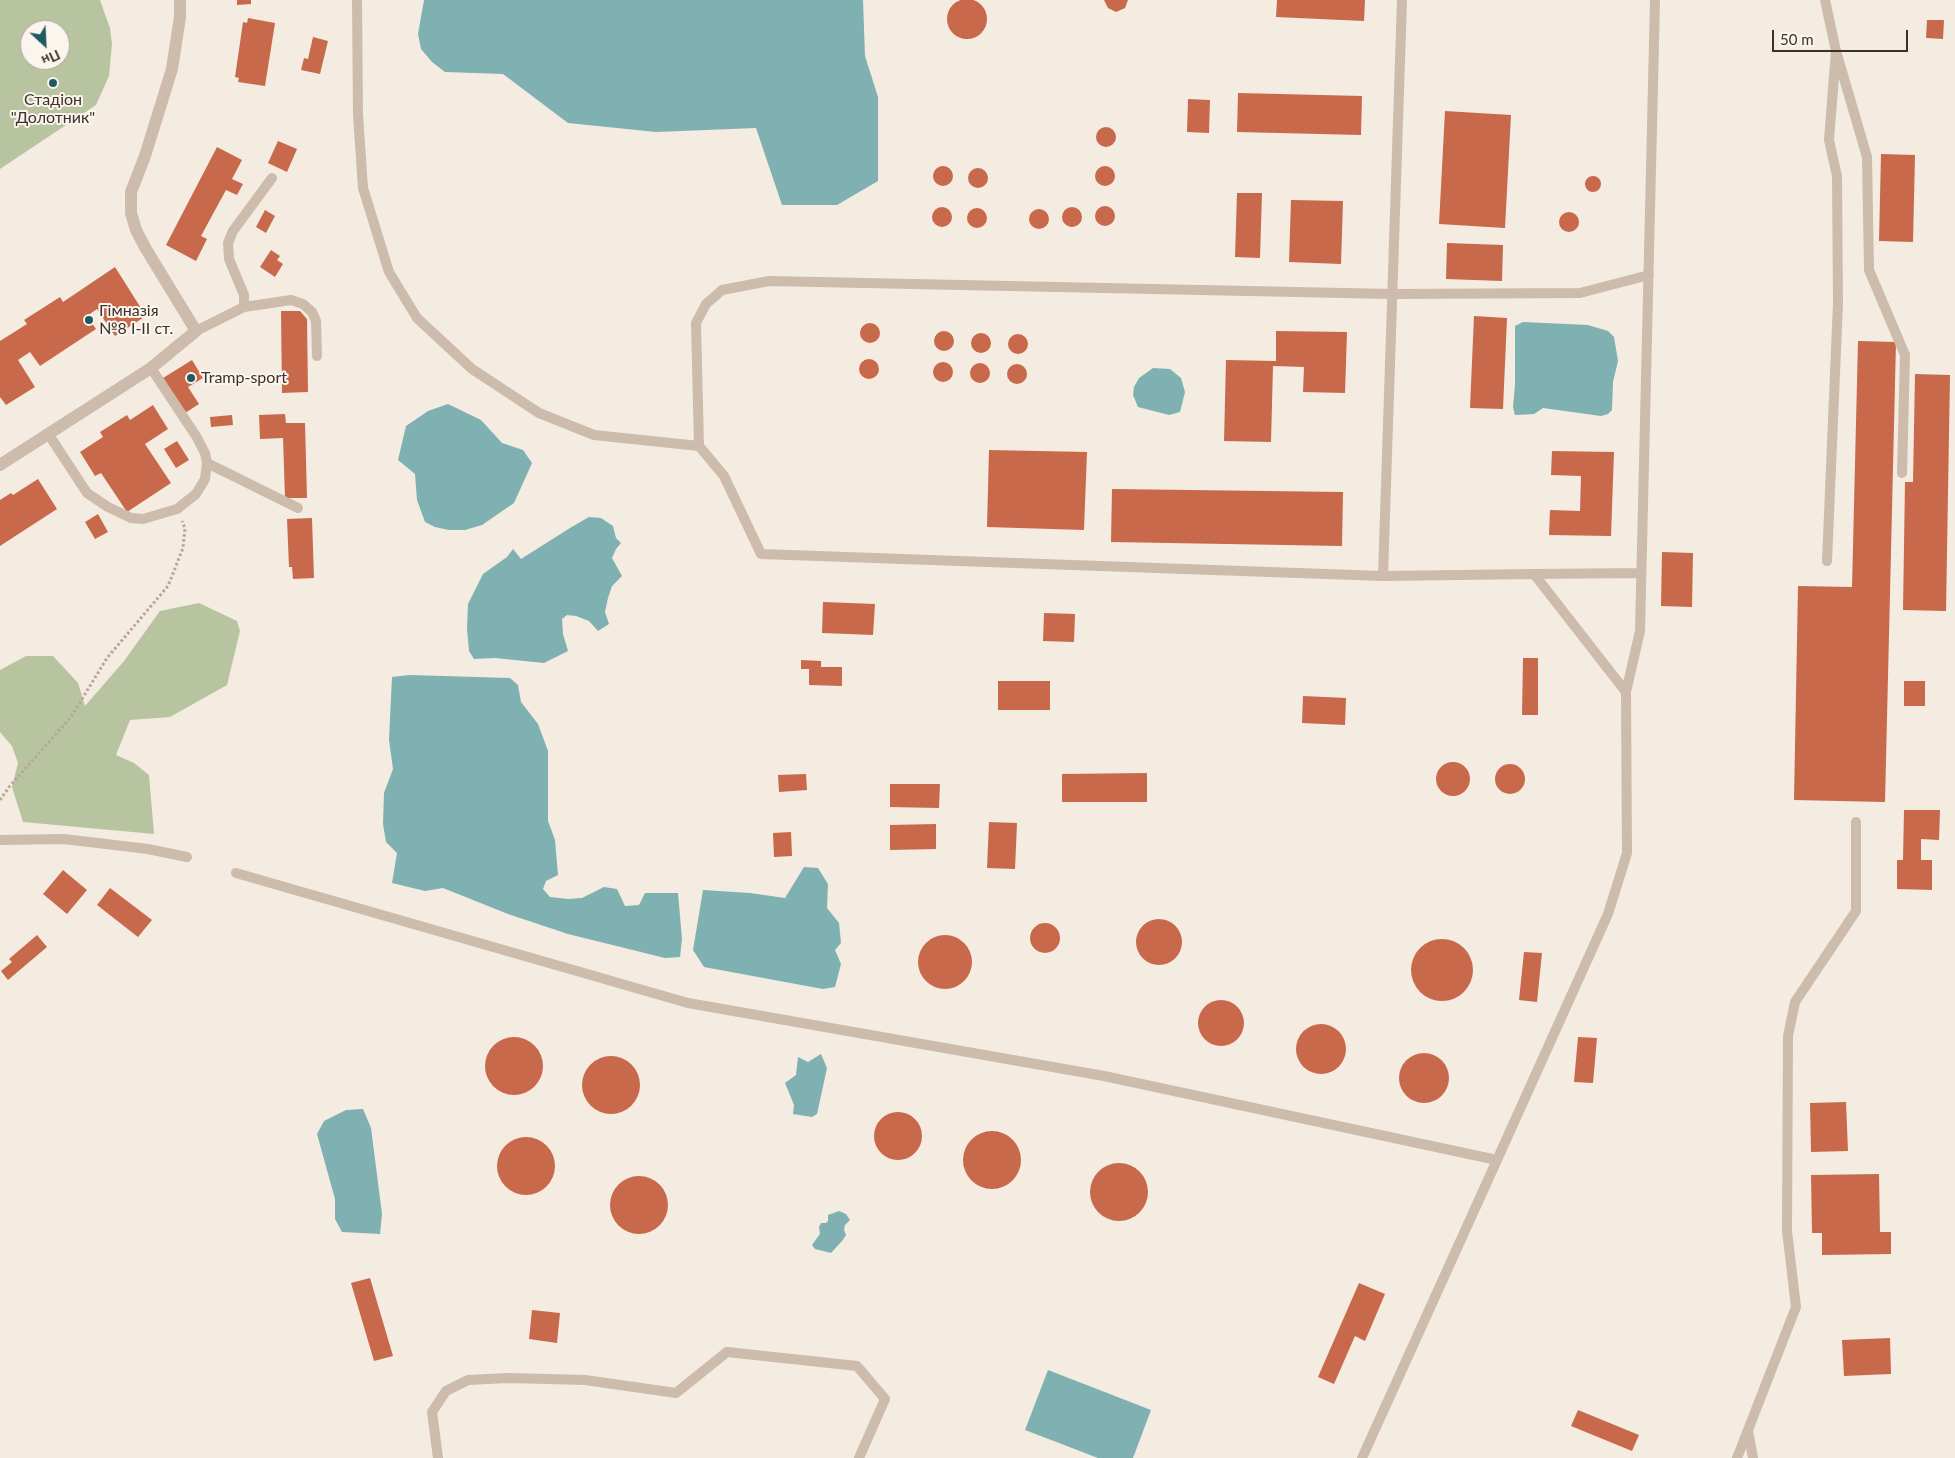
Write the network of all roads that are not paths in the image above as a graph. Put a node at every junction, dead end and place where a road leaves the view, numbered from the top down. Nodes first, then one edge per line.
1 (180, 0) edge
2 (357, 0) edge
3 (1402, 0) edge
4 (1655, 0) edge
5 (1825, 0) edge
6 (1836, 51) junction
7 (272, 178) dead end
8 (1649, 275) junction
9 (1392, 294) junction
10 (244, 307) junction
11 (196, 331) junction
12 (317, 356) dead end
13 (151, 368) junction
14 (49, 435) junction
15 (699, 446) junction
16 (207, 463) junction
17 (0, 465) edge
18 (1902, 473) dead end
19 (298, 508) dead end
20 (1827, 561) dead end
21 (1642, 573) junction
22 (1534, 574) junction
23 (1383, 576) junction
24 (1626, 692) junction
25 (1856, 822) dead end
26 (0, 840) edge
27 (187, 857) dead end
28 (236, 874) dead end
29 (1497, 1160) junction
30 (1748, 1430) junction
31 (438, 1458) edge
32 (859, 1458) edge
33 (1362, 1458) edge
34 (1738, 1458) edge
35 (1753, 1458) edge

1 - 11 street
2 - 15 lane
3 - 9 lane
4 - 8 lane
5 - 6 lane
6 - 18 lane
6 - 20 lane
7 - 10 lane
8 - 9 lane
8 - 21 lane
9 - 15 lane
9 - 23 lane
10 - 11 lane
10 - 12 lane
11 - 13 street
13 - 14 street
13 - 16 lane
14 - 16 lane
14 - 17 street
15 - 23 lane
16 - 19 lane
21 - 22 lane
21 - 24 lane
22 - 23 lane
22 - 24 lane
24 - 29 lane
25 - 30 lane
26 - 27 lane
28 - 29 lane
29 - 33 lane
30 - 34 lane
30 - 35 lane
31 - 32 lane

